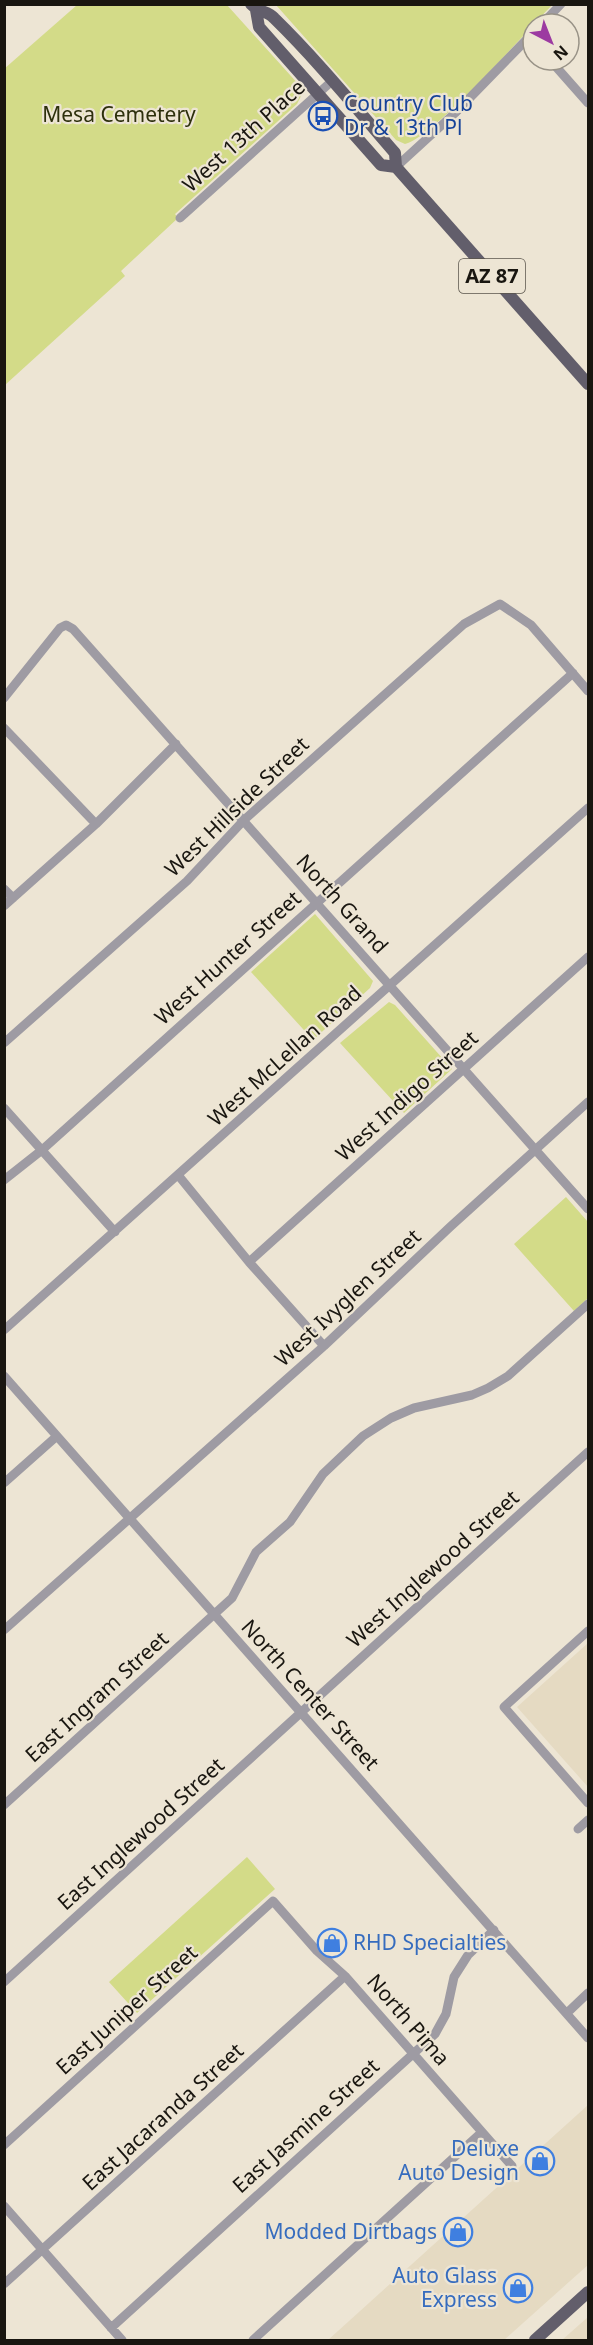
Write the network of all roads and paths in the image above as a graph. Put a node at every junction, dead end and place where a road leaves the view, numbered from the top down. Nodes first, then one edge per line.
1 (253, 7) edge
2 (521, 48) edge
3 (561, 72) edge
4 (332, 81) junction
5 (318, 94) junction
6 (588, 103) edge
7 (396, 167) junction
8 (180, 218) dead end
9 (588, 384) edge
10 (573, 673) junction
11 (588, 691) edge
12 (4, 698) edge
13 (4, 728) edge
14 (176, 744) junction
15 (588, 808) edge
16 (244, 820) junction
17 (96, 824) junction
18 (4, 889) edge
19 (13, 898) junction
20 (316, 902) junction
21 (4, 906) edge
22 (588, 957) edge
23 (391, 986) junction
24 (4, 1043) edge
25 (464, 1069) junction
26 (588, 1102) edge
27 (4, 1108) edge
28 (535, 1149) junction
29 (42, 1150) junction
30 (178, 1175) junction
31 (4, 1180) edge
32 (588, 1209) edge
33 (115, 1232) junction
34 (249, 1262) junction
35 (588, 1304) edge
36 (4, 1330) edge
37 (324, 1346) junction
38 (4, 1376) edge
39 (57, 1436) junction
40 (588, 1452) edge
41 (4, 1483) edge
42 (129, 1517) junction
43 (215, 1615) junction
44 (4, 1630) edge
45 (588, 1631) edge
46 (302, 1713) junction
47 (588, 1803) edge
48 (4, 1805) edge
49 (588, 1820) edge
50 (578, 1829) dead end
51 (273, 1901) joint
52 (494, 1930) junction
53 (345, 1976) junction
54 (4, 1982) edge
55 (588, 1994) edge
56 (567, 2013) junction
57 (588, 2038) edge
58 (413, 2054) junction
59 (483, 2132) junction
60 (4, 2145) edge
61 (512, 2166) dead end
62 (4, 2206) edge
63 (43, 2250) junction
64 (4, 2284) edge
65 (588, 2292) edge
66 (111, 2328) junction
67 (122, 2340) edge
68 (253, 2340) edge
69 (534, 2340) edge

1 - 4 main road, AZ 87
1 - 5 main road, AZ 87
2 - 7 street
3 - 6 street
4 - 5 street, West 13th Place
4 - 7 main road, AZ 87
5 - 7 main road, AZ 87
5 - 8 street, West 13th Place
7 - 9 main road, AZ 87
10 - 11 street
10 - 16 street, West Hillside Street
10 - 20 street, West Hunter Street
12 - 14 street, North Grand
13 - 17 street
14 - 16 street, North Grand
14 - 17 street
15 - 23 street, West McLellan Road
16 - 20 street, North Grand
16 - 24 street, West Hillside Street
17 - 19 street
18 - 19 street
19 - 21 street
20 - 23 street, North Grand
20 - 29 street, West Hunter Street
22 - 25 street, West Indigo Street
23 - 25 street, North Grand
23 - 30 street, West McLellan Road
25 - 28 street, North Grand
25 - 34 street, West Indigo Street
26 - 28 street, West Ivyglen Street
27 - 29 street
28 - 32 street, North Grand
28 - 37 street, West Ivyglen Street
29 - 31 street, West Hunter Street
29 - 33 street
30 - 33 street, West McLellan Road
30 - 34 street
33 - 36 street, West McLellan Road
34 - 37 street
35 - 43 street, East Ingram Street
37 - 42 street, West Ivyglen Street
38 - 39 street, North Center Street
39 - 41 street
39 - 42 street, North Center Street
40 - 46 street, West Inglewood Street
42 - 43 street, North Center Street
42 - 44 street, West Ivyglen Street
43 - 46 street, North Center Street
43 - 48 street, East Ingram Street
45 - 47 street
46 - 52 street, North Center Street
46 - 54 street, East Inglewood Street
49 - 50 street
51 - 53 street, North Pima
51 - 60 street, East Juniper Street
52 - 56 street, North Center Street
52 - 58 street, East Jasmine Street
53 - 58 street, North Pima
53 - 63 street, East Jacaranda Street
55 - 56 street
56 - 57 street, North Center Street
58 - 59 street, North Pima
58 - 66 street, East Jasmine Street
59 - 61 street, North Pima
59 - 68 street
62 - 63 street
63 - 64 street, East Jacaranda Street
63 - 66 street
65 - 69 main road
66 - 67 street

